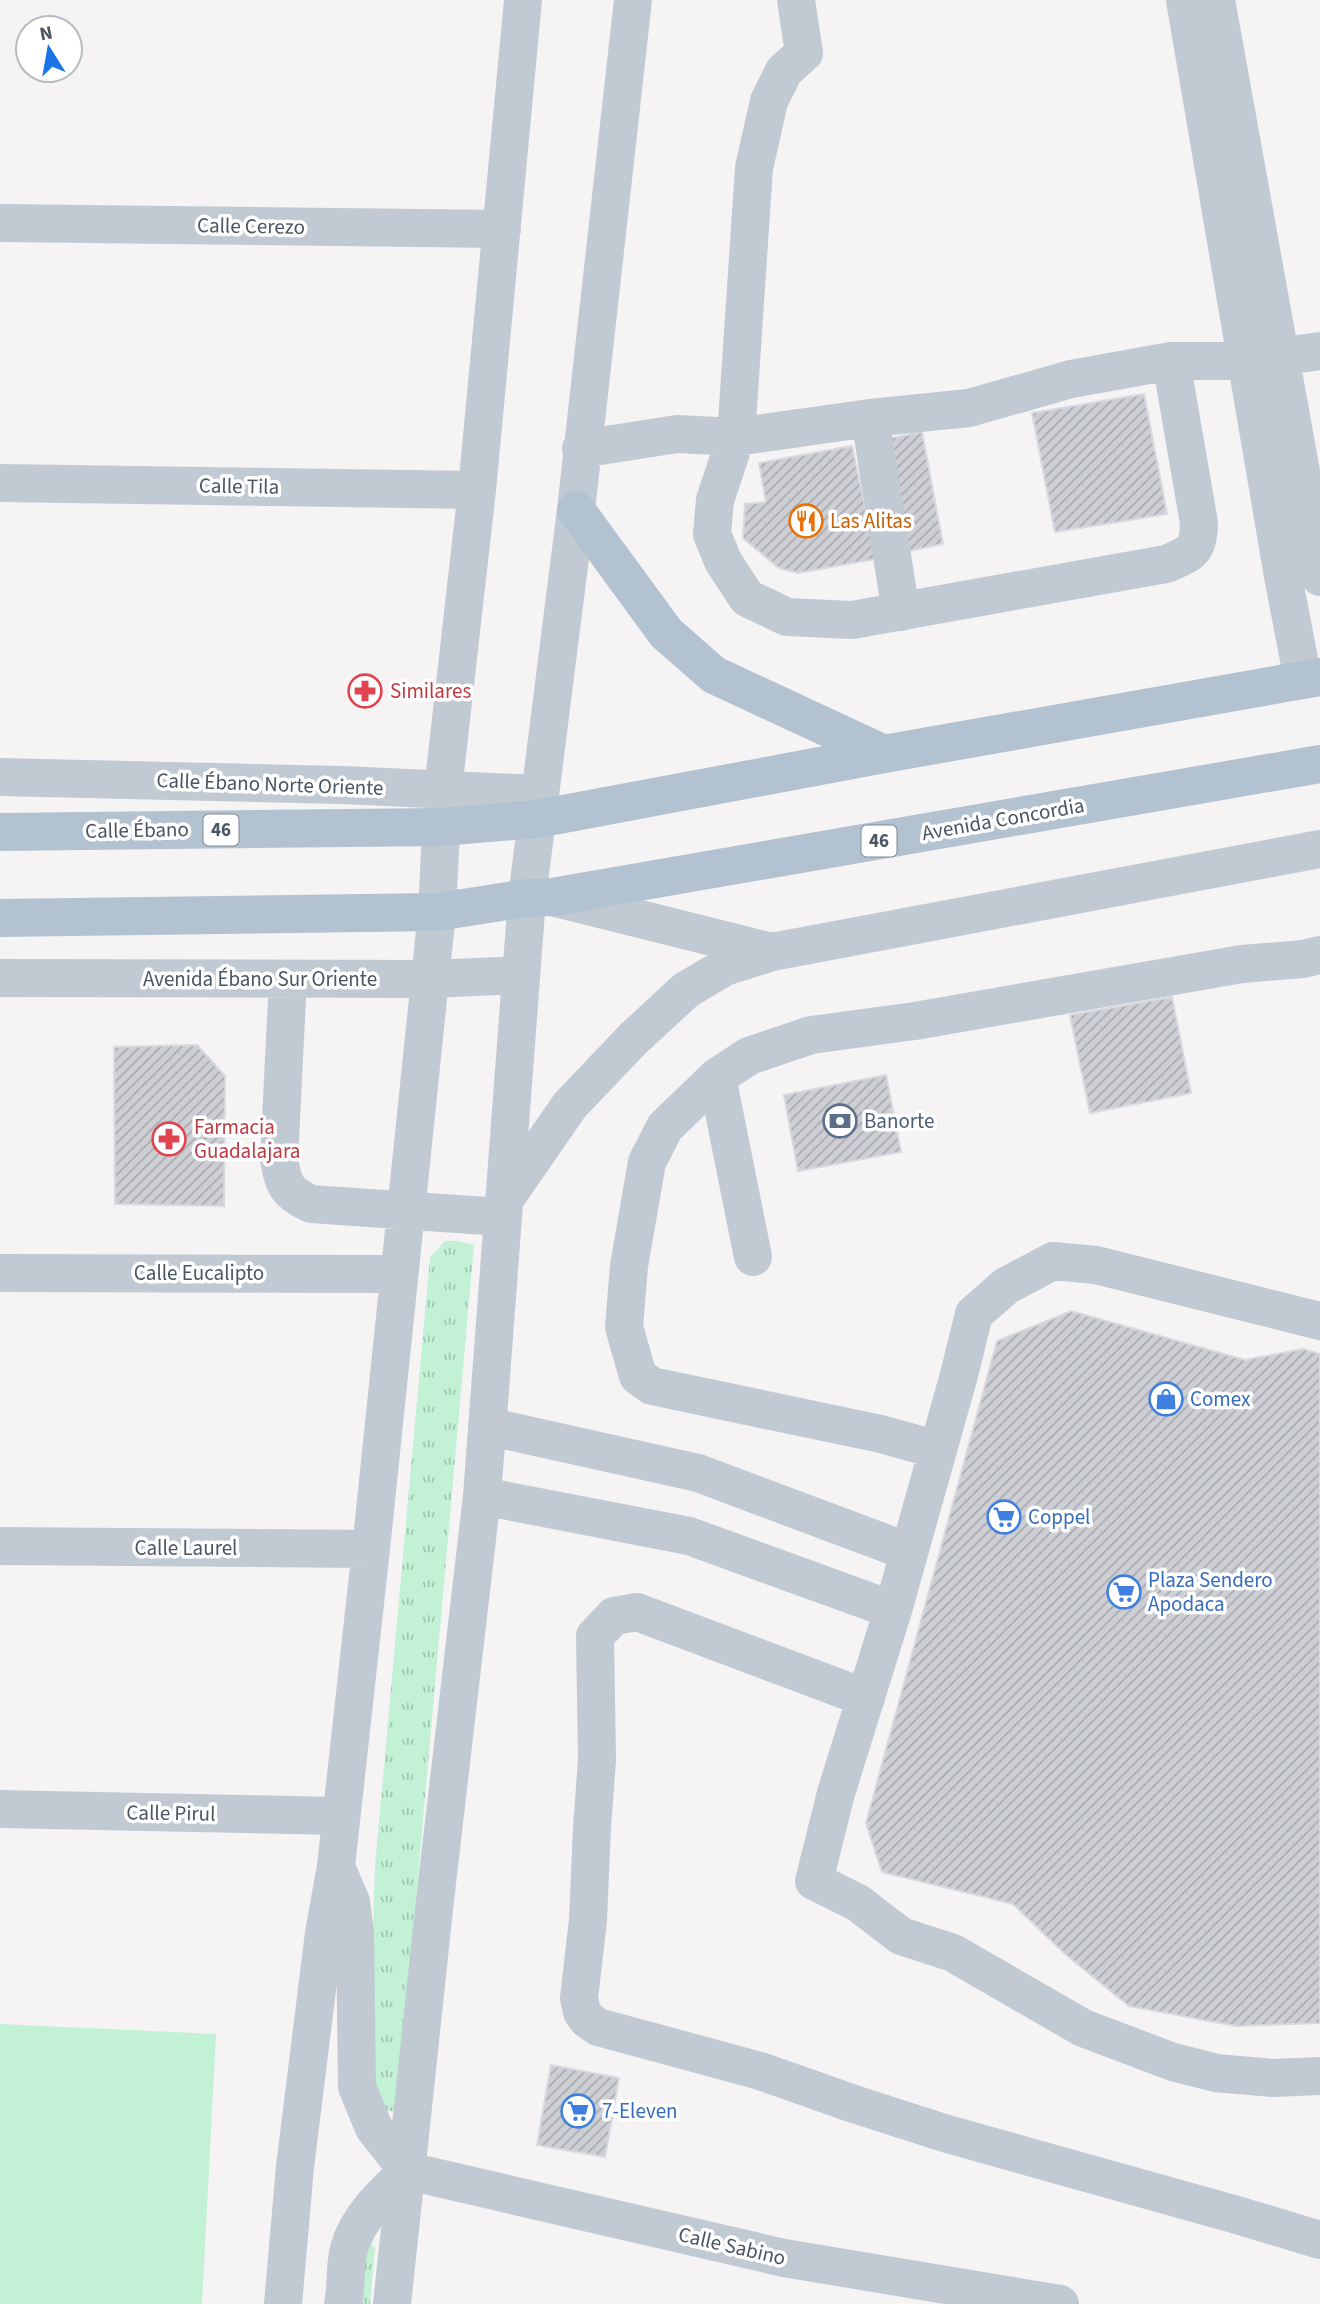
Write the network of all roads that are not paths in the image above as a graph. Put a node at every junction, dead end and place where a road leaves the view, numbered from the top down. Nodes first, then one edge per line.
1 (523, 0) edge
2 (633, 0) edge
3 (796, 0) edge
4 (1185, 0) edge
5 (1216, 0) edge
6 (0, 223) edge
7 (502, 229) junction
8 (1320, 351) edge
9 (1264, 359) junction
10 (1171, 361) junction
11 (870, 418) junction
12 (736, 437) junction
13 (581, 449) junction
14 (0, 483) edge
15 (477, 489) junction
16 (576, 510) junction
17 (1320, 577) edge
18 (901, 612) junction
19 (1311, 678) edge
20 (884, 754) junction
21 (1320, 764) edge
22 (0, 777) edge
23 (443, 790) junction
24 (538, 806) junction
25 (441, 827) junction
26 (0, 832) edge
27 (1320, 849) edge
28 (539, 897) junction
29 (437, 912) junction
30 (0, 918) edge
31 (772, 952) junction
32 (1320, 955) edge
33 (520, 975) junction
34 (0, 978) edge
35 (288, 979) junction
36 (430, 979) junction
37 (717, 1077) junction
38 (503, 1209) junction
39 (405, 1210) junction
40 (753, 1257) dead end
41 (0, 1273) edge
42 (398, 1274) junction
43 (1320, 1321) edge
44 (487, 1426) junction
45 (937, 1450) junction
46 (482, 1496) junction
47 (0, 1546) edge
48 (371, 1549) junction
49 (909, 1552) junction
50 (893, 1610) junction
51 (866, 1698) junction
52 (0, 1809) edge
53 (341, 1816) junction
54 (336, 1866) junction
55 (1320, 2076) edge
56 (408, 2171) junction
57 (1320, 2240) edge
58 (283, 2304) edge
59 (343, 2304) edge
60 (393, 2304) edge
61 (1060, 2304) edge

1 - 7 street
2 - 13 street
3 - 12 street
4 - 9 street
5 - 9 street
6 - 7 street, Calle Cerezo
7 - 15 street
8 - 9 street
9 - 10 street
9 - 17 street
9 - 19 street
10 - 11 street
10 - 18 street
11 - 12 street
11 - 18 street
12 - 13 street
12 - 18 street
13 - 16 street
14 - 15 street, Calle Tila
15 - 23 street
16 - 20 main road
16 - 24 street
19 - 20 main road, 46
20 - 24 main road, 46
21 - 28 main road, Avenida Concordia / 46
22 - 23 street, Calle Ébano Norte Oriente
23 - 24 street, Calle Ébano Norte Oriente
23 - 25 street
24 - 25 main road, 46
24 - 28 street
25 - 26 main road, Calle Ébano / 46
25 - 29 street
27 - 31 street
28 - 29 main road, Avenida Concordia / 46
28 - 31 street
28 - 33 street
29 - 30 main road, 46
29 - 36 street
31 - 38 street
32 - 37 street
33 - 36 street, Avenida Ébano Sur Oriente
33 - 38 street
34 - 35 street, Avenida Ébano Sur Oriente
35 - 36 street, Avenida Ébano Sur Oriente
35 - 39 street
36 - 39 street
37 - 40 street
37 - 45 street
38 - 39 street
38 - 44 street
39 - 42 street
41 - 42 street, Calle Eucalipto
42 - 48 street
43 - 45 street
44 - 46 street
44 - 49 street
45 - 49 street
46 - 50 street
46 - 56 street
47 - 48 street, Calle Laurel
48 - 53 street
49 - 50 street
50 - 51 street
51 - 55 street
51 - 57 street
52 - 53 street, Calle Pirul
53 - 54 street
54 - 56 street
54 - 58 street
56 - 59 street
56 - 60 street
56 - 61 street, Calle Sabino

